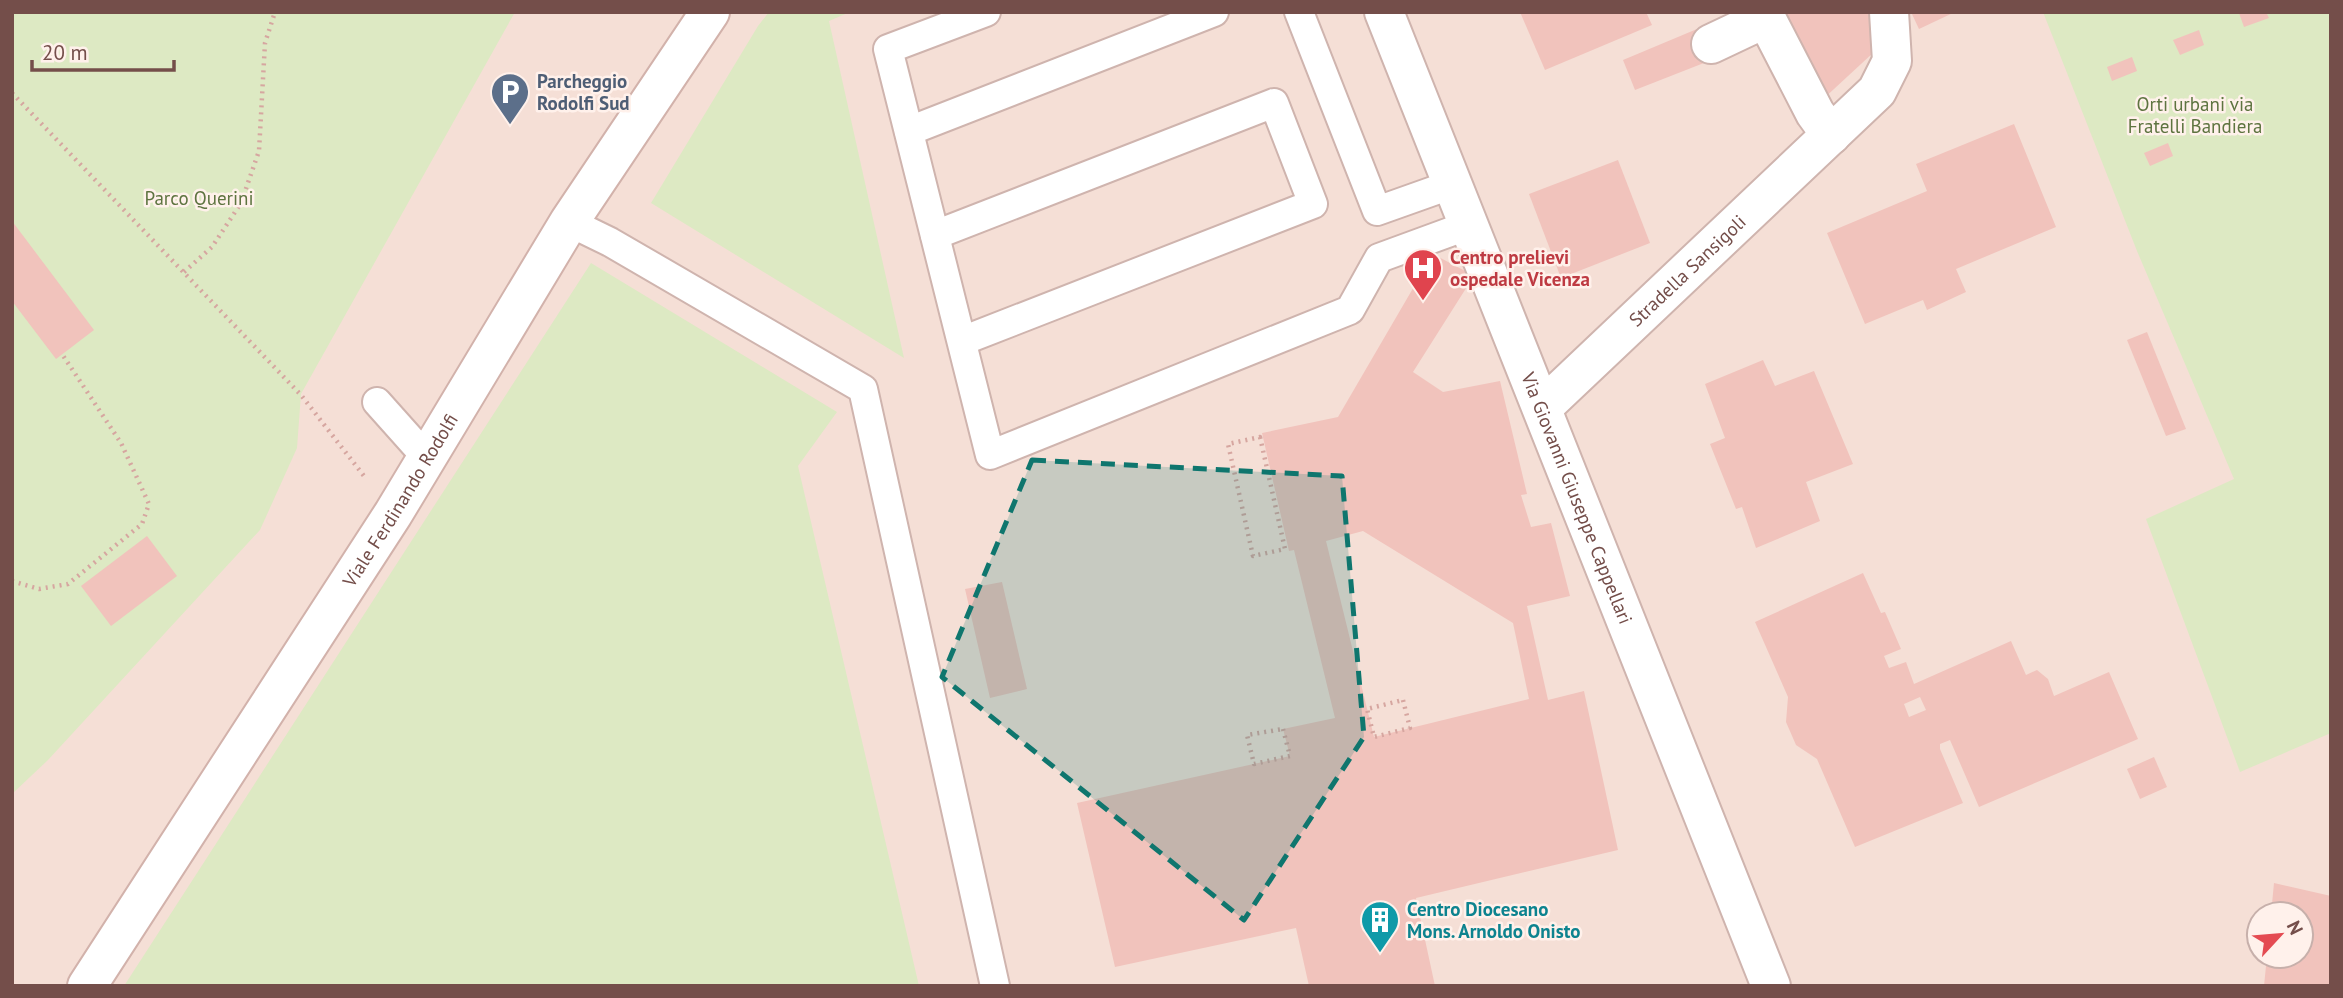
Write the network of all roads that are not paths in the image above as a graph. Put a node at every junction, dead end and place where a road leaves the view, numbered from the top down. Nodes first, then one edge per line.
1 (710, 12) edge
2 (986, 12) edge
3 (1214, 12) edge
4 (1299, 12) edge
5 (1384, 12) edge
6 (1889, 12) edge
7 (1711, 44) dead end
8 (909, 131) junction
9 (1831, 135) junction
10 (1453, 184) junction
11 (569, 222) junction
12 (1469, 225) junction
13 (935, 234) junction
14 (962, 341) junction
15 (377, 402) dead end
16 (1542, 408) junction
17 (427, 458) junction
18 (87, 986) edge
19 (995, 986) edge
20 (1771, 986) edge

1 - 11 street, Viale Ferdinando Rodolfi
2 - 8 lane
3 - 8 lane
4 - 10 lane
5 - 10 street, Via Giovanni Giuseppe Cappellari
6 - 9 street, Stradella Sansigoli
7 - 9 street
8 - 13 lane
9 - 16 street, Stradella Sansigoli
10 - 12 street, Via Giovanni Giuseppe Cappellari
11 - 17 street, Viale Ferdinando Rodolfi
11 - 19 lane
12 - 14 lane
12 - 16 street, Via Giovanni Giuseppe Cappellari
13 - 14 lane
13 - 14 lane
15 - 17 lane
16 - 20 street, Via Giovanni Giuseppe Cappellari
17 - 18 street, Viale Ferdinando Rodolfi

